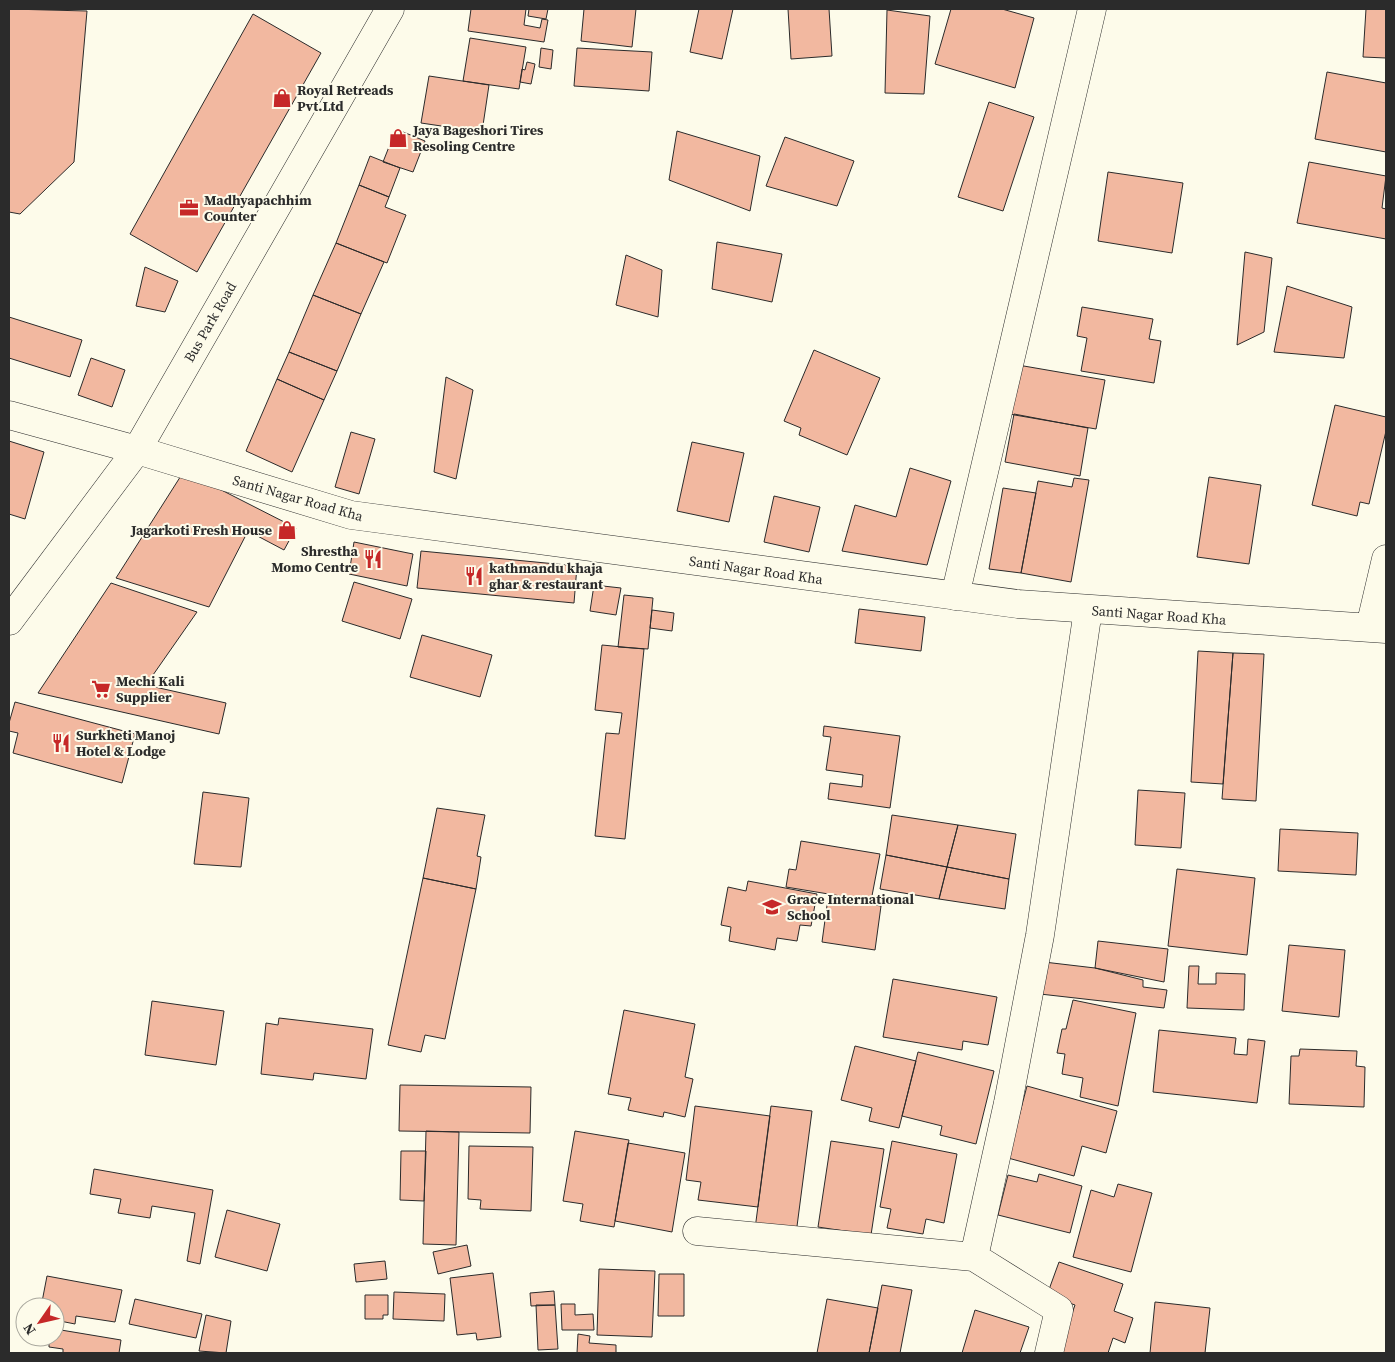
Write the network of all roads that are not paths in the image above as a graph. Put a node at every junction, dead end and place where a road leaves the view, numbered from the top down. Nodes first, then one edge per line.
1 (390, 9) edge
2 (1092, 9) edge
3 (9, 415) edge
4 (137, 450) junction
5 (1386, 559) edge
6 (955, 596) junction
7 (1088, 610) junction
8 (9, 621) edge
9 (1378, 628) edge
10 (697, 1231) dead end
11 (974, 1257) junction
12 (1049, 1353) edge

1 - 4 street, Bus Park Road
2 - 6 street
3 - 4 street, Santi Nagar Road Kha
4 - 6 street, Santi Nagar Road Kha
4 - 8 street, Bus Park Road
5 - 9 street
6 - 7 street, Santi Nagar Road Kha
7 - 9 street, Santi Nagar Road Kha
7 - 11 street
10 - 11 street
11 - 12 street

